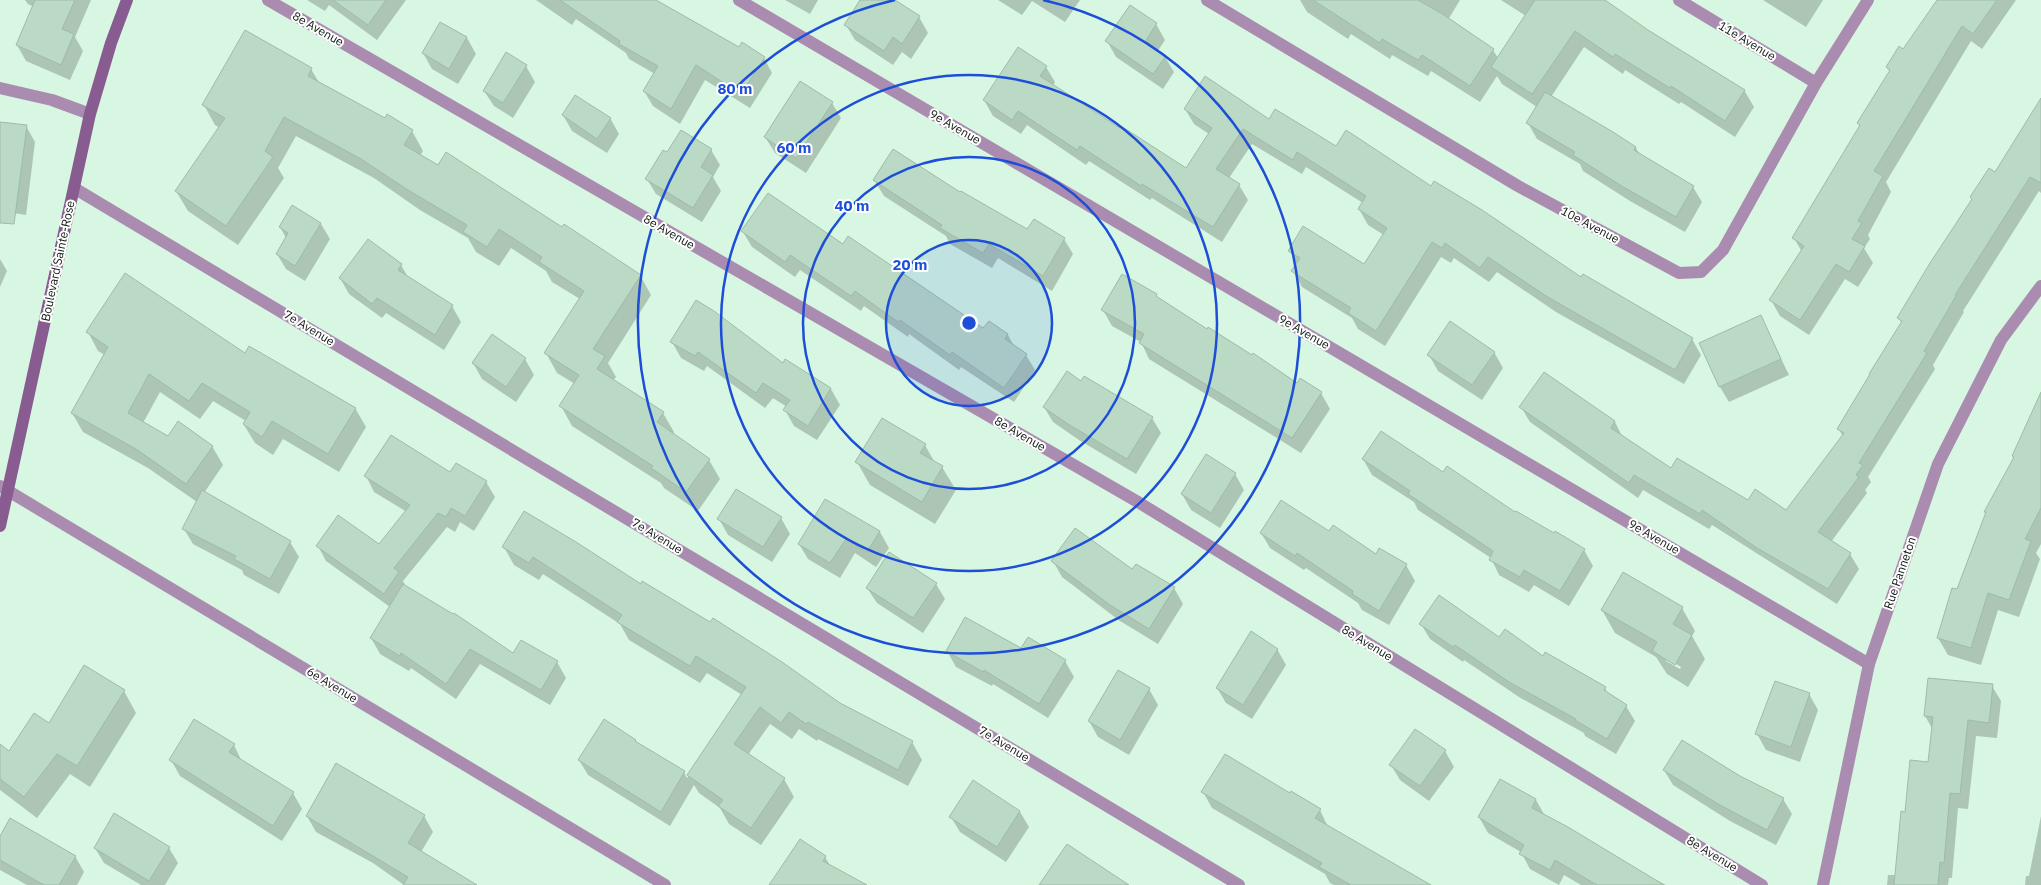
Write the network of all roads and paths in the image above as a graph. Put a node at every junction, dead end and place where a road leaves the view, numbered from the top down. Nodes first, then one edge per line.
1 (127, 0) edge
2 (268, 0) edge
3 (739, 0) edge
4 (1207, 0) edge
5 (1679, 0) edge
6 (1868, 0) edge
7 (1816, 83) junction
8 (0, 88) edge
9 (90, 114) junction
10 (74, 188) junction
11 (2041, 286) edge
12 (4, 488) edge
13 (0, 526) edge
14 (1869, 664) junction
15 (665, 885) edge
16 (1239, 885) edge
17 (1762, 885) edge
18 (1823, 885) edge

1 - 9 street, Boulevard Sainte-Rose
2 - 17 street, 8e Avenue
3 - 14 street, 9e Avenue
4 - 7 street, 10e Avenue
5 - 7 street, 11e Avenue
6 - 7 street, 10e Avenue
8 - 9 street
9 - 10 street, Boulevard Sainte-Rose
10 - 12 street, Boulevard Sainte-Rose
10 - 16 street, 7e Avenue
11 - 14 street, Rue Panneton
12 - 13 street, Boulevard Sainte-Rose
12 - 15 street, 6e Avenue
14 - 18 street, Rue Panneton

